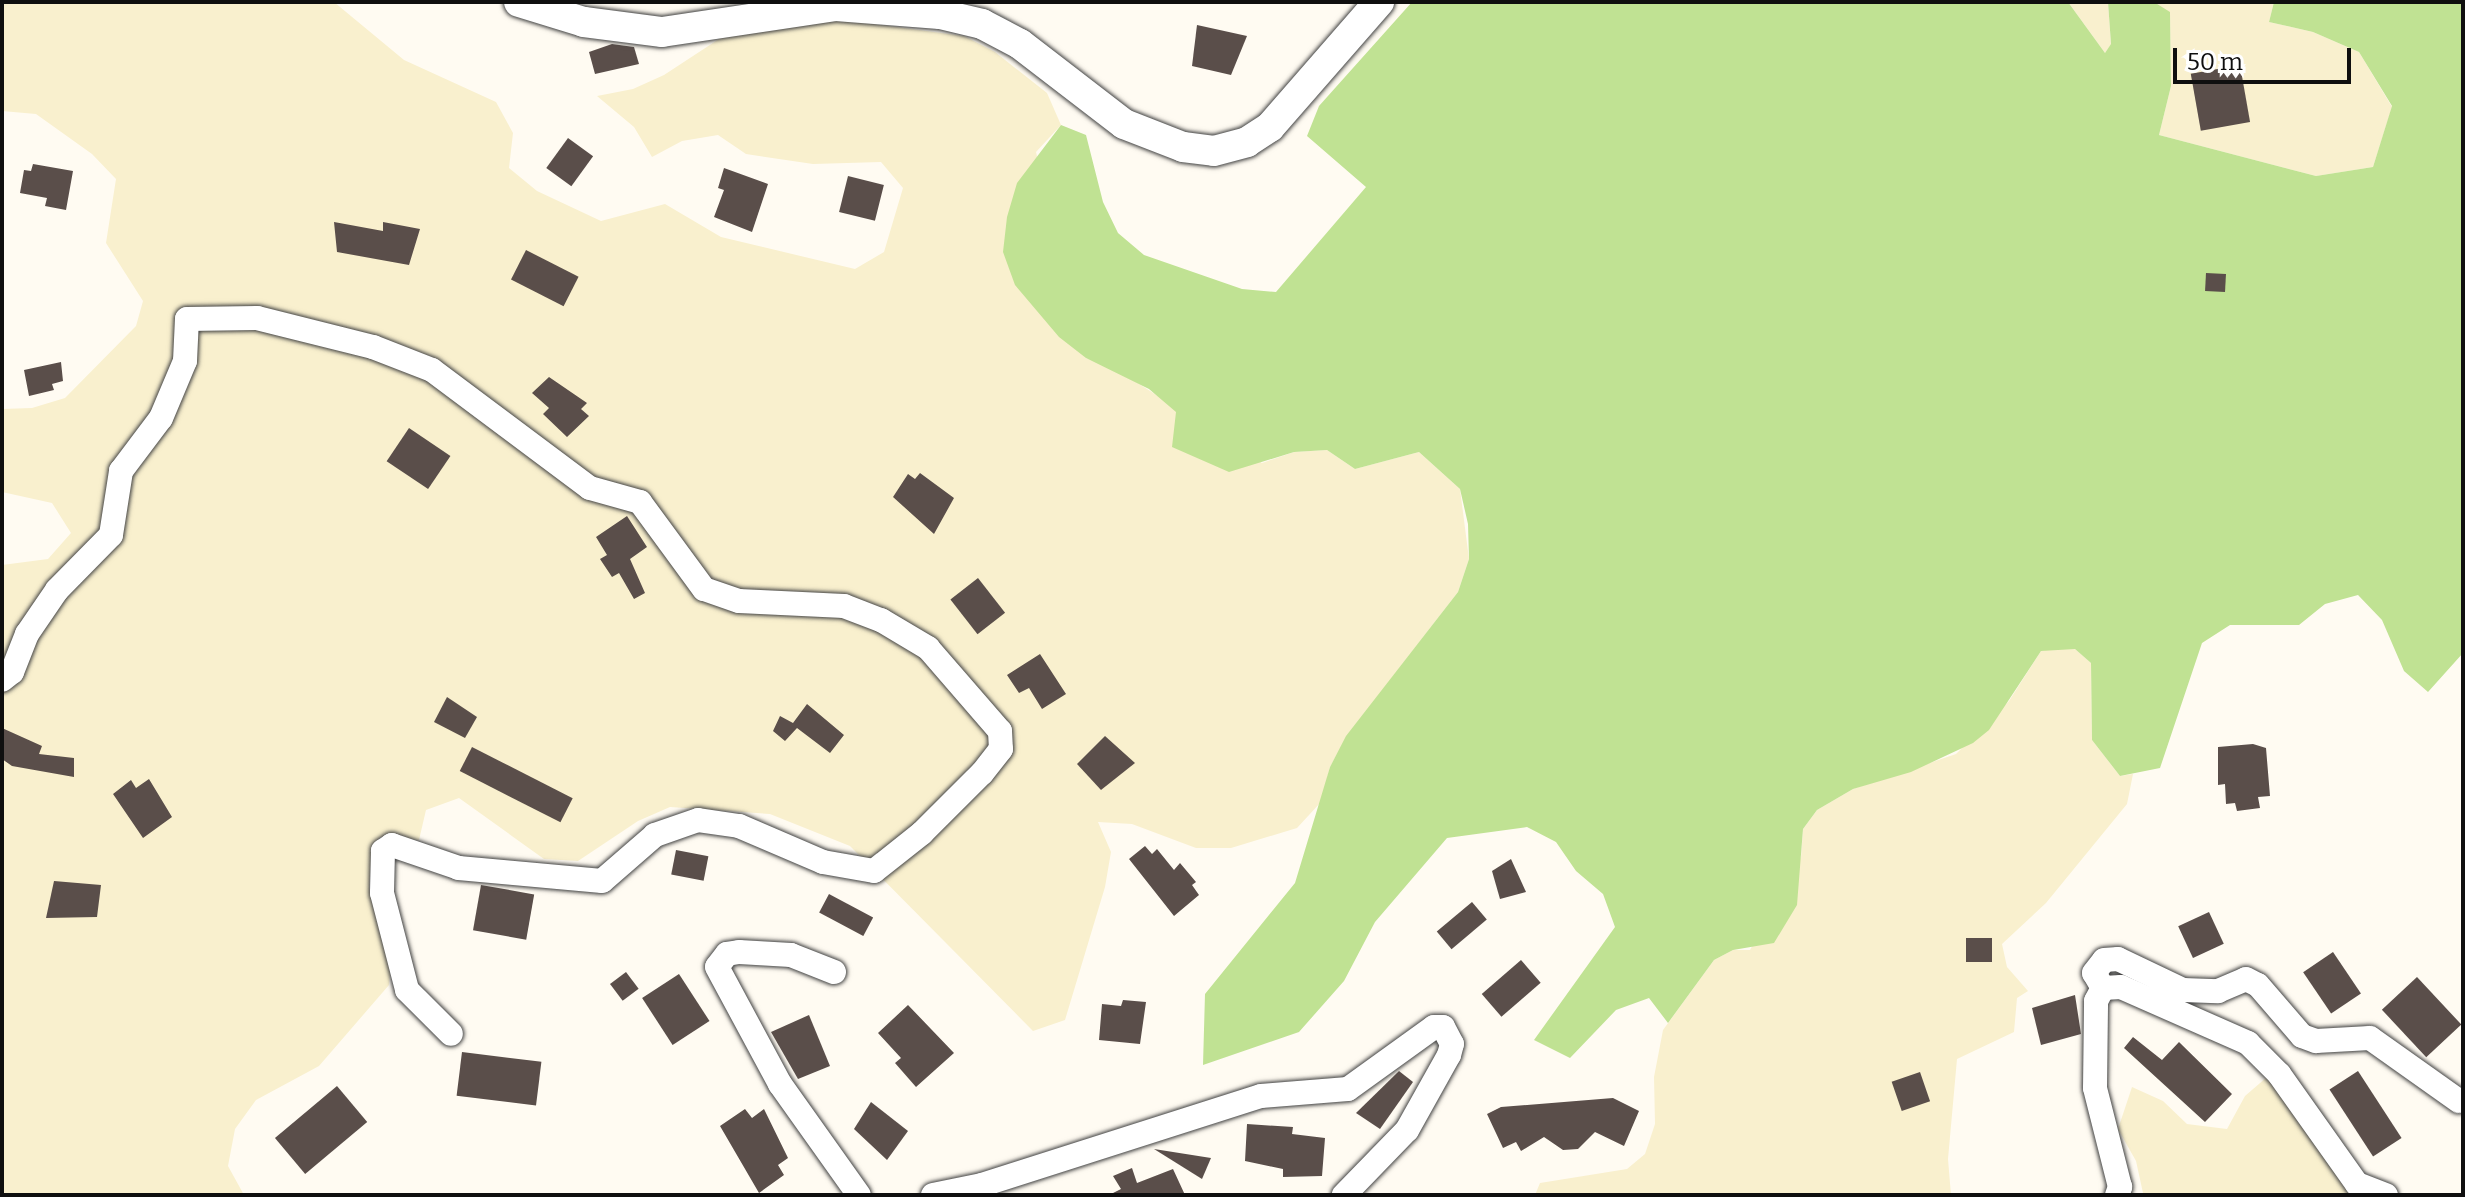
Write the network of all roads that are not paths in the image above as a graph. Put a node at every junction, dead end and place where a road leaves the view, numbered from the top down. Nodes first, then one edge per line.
1 (519, 2) edge
2 (1379, 2) edge
3 (2, 680) edge
4 (834, 972) dead end
5 (2103, 988) junction
6 (451, 1034) dead end
7 (2459, 1101) dead end
8 (859, 1195) edge
9 (933, 1195) edge
10 (1344, 1195) edge
11 (2117, 1195) edge
12 (2386, 1195) edge

1 - 2 street
3 - 6 street
4 - 8 street
5 - 7 street
5 - 11 street
5 - 12 street
9 - 10 street

